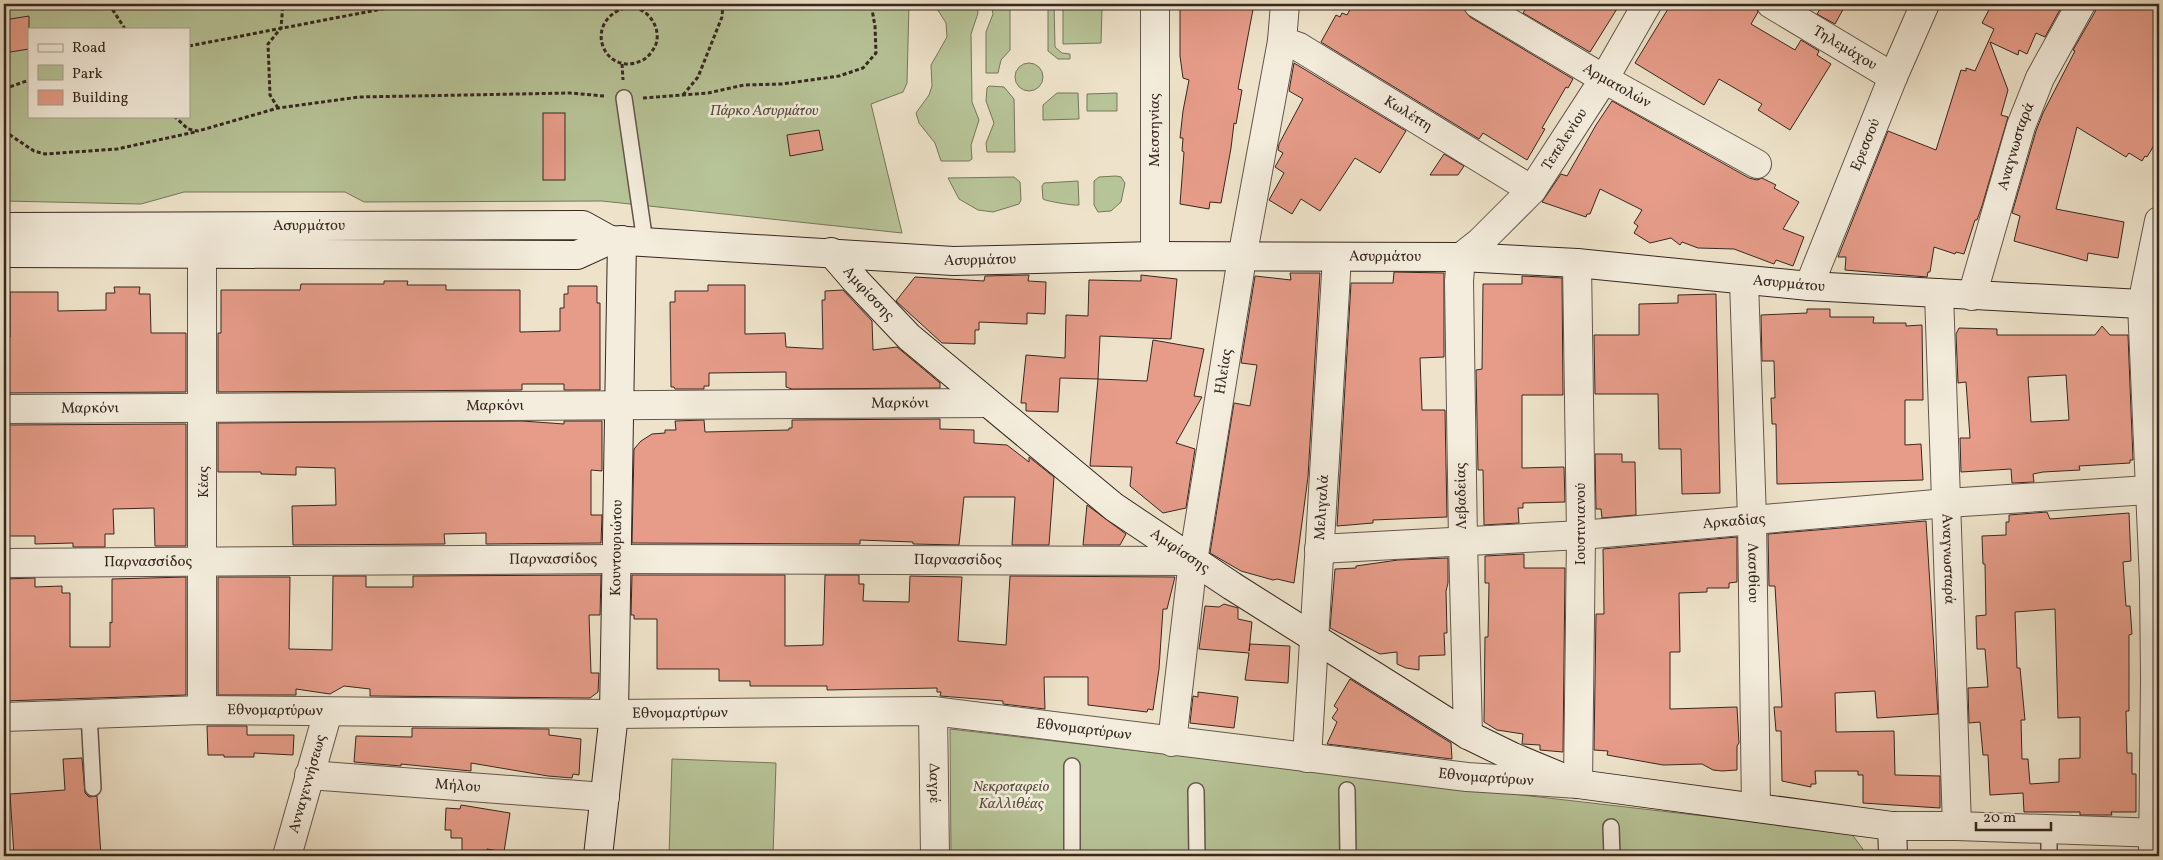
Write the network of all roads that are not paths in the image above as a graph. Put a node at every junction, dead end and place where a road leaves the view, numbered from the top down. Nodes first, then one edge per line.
1 (1155, 4) edge
2 (1285, 4) edge
3 (1478, 4) edge
4 (1647, 4) edge
5 (1770, 4) edge
6 (1925, 4) edge
7 (2081, 4) edge
8 (1282, 41) junction
9 (1893, 77) junction
10 (1604, 79) junction
11 (624, 98) road end
12 (1757, 164) dead end
13 (1532, 190) junction
14 (2159, 221) edge
15 (4, 227) edge
16 (626, 241) junction
17 (831, 252) junction
18 (4, 253) edge
19 (202, 254) junction
20 (1155, 256) junction
21 (1337, 257) junction
22 (1242, 258) junction
23 (1462, 258) junction
24 (1577, 263) junction
25 (1744, 281) junction
26 (1809, 286) junction
27 (1939, 294) junction
28 (1972, 296) junction
29 (2151, 304) edge
30 (987, 403) junction
31 (620, 405) junction
32 (204, 408) junction
33 (4, 409) edge
34 (2148, 490) junction
35 (1947, 503) junction
36 (1752, 519) junction
37 (1581, 535) junction
38 (1462, 542) junction
39 (1319, 549) junction
40 (617, 559) junction
41 (1192, 560) junction
42 (203, 562) junction
43 (4, 563) edge
44 (2156, 582) edge
45 (1314, 639) junction
46 (202, 710) junction
47 (933, 711) junction
48 (328, 712) junction
49 (89, 714) junction
50 (614, 714) junction
51 (4, 717) edge
52 (1468, 735) junction
53 (1172, 742) junction
54 (1307, 758) junction
55 (1072, 766) dead end
56 (309, 775) junction
57 (1578, 784) junction
58 (93, 788) dead end
59 (1196, 790) dead end
60 (1347, 790) dead end
61 (605, 797) junction
62 (1756, 807) junction
63 (1892, 826) junction
64 (1958, 826) junction
65 (1612, 827) dead end
66 (2049, 828) junction
67 (2155, 841) edge
68 (287, 856) edge
69 (598, 856) edge
70 (935, 856) edge
71 (1072, 856) edge
72 (1197, 856) edge
73 (1348, 856) edge
74 (1612, 856) edge
75 (1893, 856) edge
76 (2049, 856) edge

1 - 20 street, Μεσσηνίας
2 - 8 street, Ηλείας
3 - 10 street, Αρματολών
4 - 10 street, Τεπελενίου
5 - 9 street, Τηλεμάχου
6 - 9 street, Ερεσσού
7 - 28 street, Αναγνωσταρά
8 - 13 street, Κωλέττη
8 - 22 street, Ηλείας
9 - 26 street, Ερεσσού
10 - 12 street, Αρματολών
10 - 13 street, Τεπελενίου
11 - 16 lane
13 - 23 street, Τεπελενίου
14 - 29 street
15 - 16 street, Ασυρμάτου
16 - 17 street, Ασυρμάτου
16 - 19 street, Ασυρμάτου
16 - 31 street, Κουντουριώτου
17 - 20 street, Ασυρμάτου
17 - 30 street, Αμφίσσης
18 - 19 street, Ασυρμάτου
19 - 32 street, Κέας
20 - 22 street, Ασυρμάτου
21 - 22 street, Ασυρμάτου
21 - 23 street, Ασυρμάτου
21 - 39 street, Μελιγαλά
22 - 41 street, Ηλείας
23 - 24 street, Ασυρμάτου
23 - 38 street, Λεβαδείας
24 - 25 street, Ασυρμάτου
24 - 37 street, Ιουστινιανού
25 - 26 street, Ασυρμάτου
25 - 36 street, Λασιθίου
26 - 27 street, Ασυρμάτου
27 - 28 street, Ασυρμάτου
27 - 35 street, Αναγνωσταρά
28 - 29 street, Ασυρμάτου
29 - 34 street
30 - 31 street, Μαρκόνι
30 - 41 street, Αμφίσσης
31 - 32 street, Μαρκόνι
31 - 40 street, Κουντουριώτου
32 - 33 street, Μαρκόνι
32 - 42 street, Κέας
34 - 35 street, Αρκαδίας
34 - 44 street
35 - 36 street, Αρκαδίας
35 - 64 street, Αναγνωσταρά
36 - 37 street, Αρκαδίας
36 - 62 street, Λασιθίου
37 - 38 street, Αρκαδίας
37 - 57 street, Ιουστινιανού
38 - 39 street, Αρκαδίας
38 - 52 street, Λεβαδείας
39 - 45 street, Μελιγαλά
40 - 41 street, Παρνασσίδος
40 - 42 street, Παρνασσίδος
40 - 50 street, Κουντουριώτου
41 - 45 street, Αμφίσσης
41 - 53 street, Ηλείας
42 - 43 street, Παρνασσίδος
42 - 46 street, Κέας
44 - 67 street
45 - 52 street, Αμφίσσης
45 - 54 street, Μελιγαλά
46 - 48 street, Εθνομαρτύρων
46 - 49 street, Εθνομαρτύρων
47 - 50 street, Εθνομαρτύρων
47 - 53 street, Εθνομαρτύρων
47 - 70 street, Δαγρέ
48 - 50 street, Εθνομαρτύρων
48 - 56 street, Ανναγεννήσεως
49 - 51 street, Εθνομαρτύρων
49 - 58 lane
50 - 61 street, Κουντουριώτου
52 - 57 street, Αμφίσσης
53 - 54 street, Εθνομαρτύρων
54 - 57 street, Εθνομαρτύρων
55 - 71 lane
56 - 61 street, Μήλου
56 - 68 street, Ανναγεννήσεως
57 - 62 street, Εθνομαρτύρων
59 - 72 lane
60 - 73 lane
61 - 69 street, Κουντουριώτου
62 - 63 street, Εθνομαρτύρων
63 - 64 street, Εθνομαρτύρων
63 - 75 street
64 - 66 street, Εθνομαρτύρων
65 - 74 lane
66 - 67 street, Εθνομαρτύρων
66 - 76 lane

